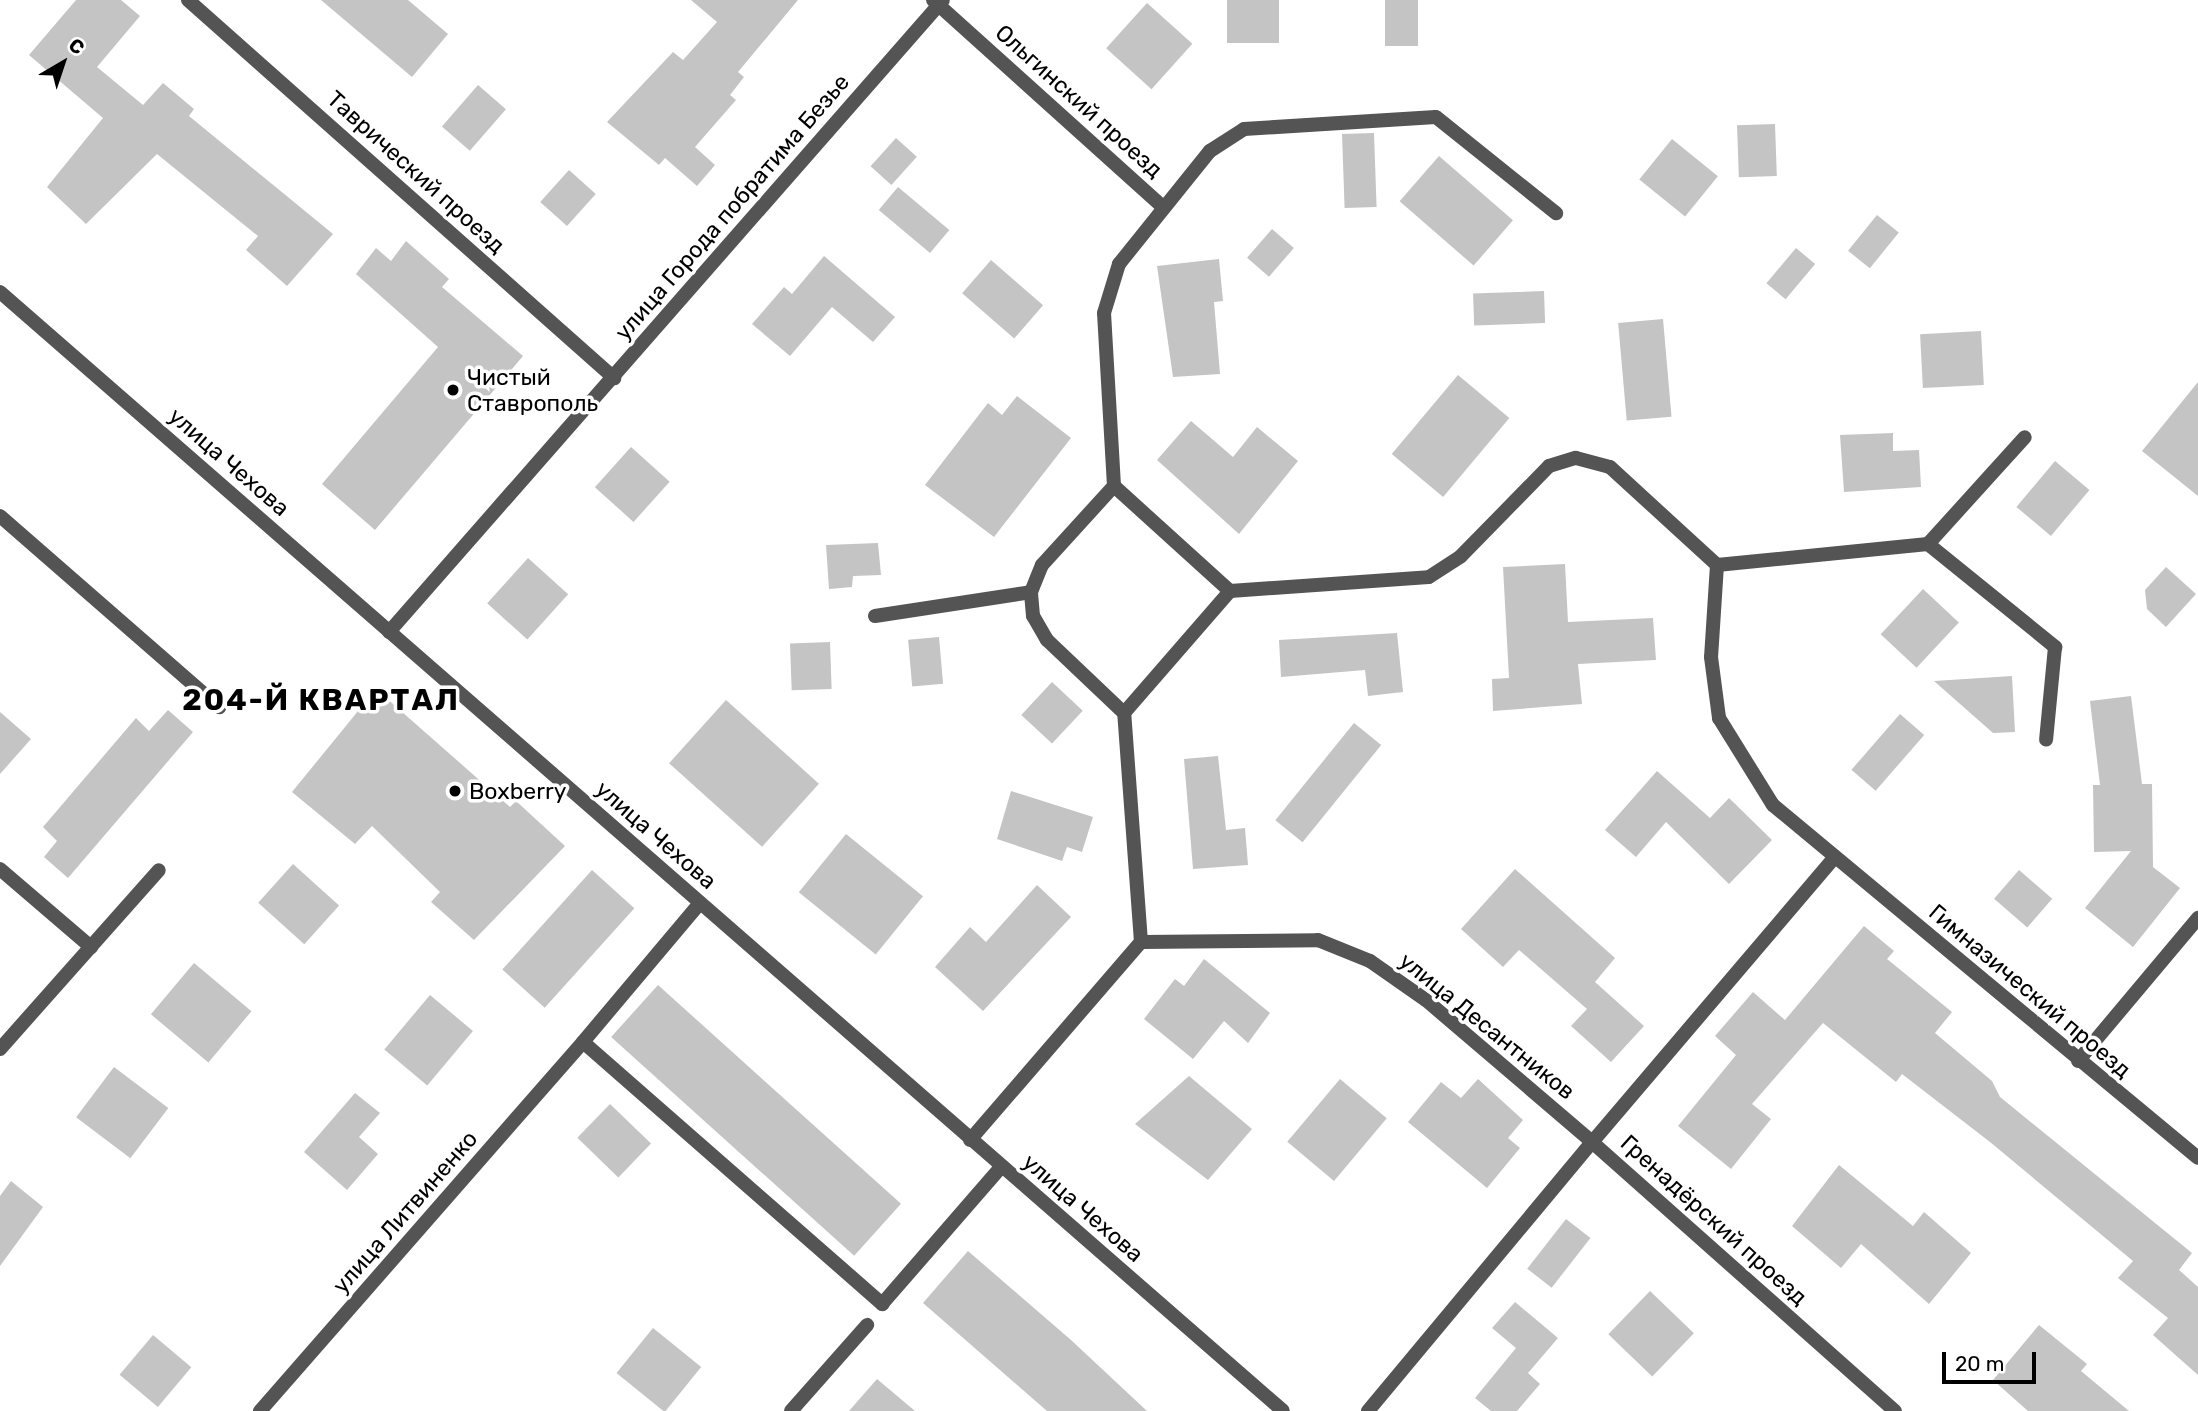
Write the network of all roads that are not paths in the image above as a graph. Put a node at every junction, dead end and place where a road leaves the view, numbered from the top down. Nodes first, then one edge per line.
1 (188, 0) edge
2 (938, 2) edge
3 (1163, 207) junction
4 (1556, 213) dead end
5 (0, 292) edge
6 (614, 378) junction
7 (2025, 437) dead end
8 (1114, 486) junction
9 (0, 516) edge
10 (1928, 544) junction
11 (1717, 565) junction
12 (1230, 591) junction
13 (1031, 593) junction
14 (876, 616) dead end
15 (388, 632) junction
16 (219, 707) dead end
17 (1124, 713) junction
18 (2046, 740) dead end
19 (1833, 858) junction
20 (0, 869) edge
21 (159, 870) dead end
22 (700, 903) junction
23 (2198, 918) edge
24 (1141, 942) junction
25 (91, 947) junction
26 (583, 1042) junction
27 (0, 1049) edge
28 (2078, 1061) junction
29 (970, 1140) junction
30 (1592, 1142) junction
31 (2198, 1158) edge
32 (1001, 1167) junction
33 (867, 1325) dead end
34 (260, 1411) edge
35 (791, 1411) edge
36 (1283, 1411) edge
37 (1368, 1411) edge
38 (1895, 1411) edge

1 - 6 street, Таврический проезд
2 - 3 street, Ольгинский проезд
2 - 6 street, улица Города побратима Безье
3 - 4 street
3 - 8 street
5 - 15 street, улица Чехова
6 - 15 street, улица Города побратима Безье
7 - 10 street
8 - 12 street
8 - 13 street
9 - 16 street
10 - 11 street
10 - 18 street
11 - 12 street
11 - 19 street
12 - 17 street
13 - 14 street
13 - 17 street
15 - 22 street, улица Чехова
17 - 24 street
19 - 28 street, Гимназический проезд
19 - 30 street, Гренадёрский проезд
20 - 25 street
21 - 25 street
22 - 26 street, улица Литвиненко
22 - 29 street, улица Чехова
23 - 28 street
24 - 29 street
24 - 30 street, улица Десантников
25 - 27 street
26 - 32 street
26 - 34 street, улица Литвиненко
28 - 31 street, Гимназический проезд
29 - 32 street, улица Чехова
30 - 37 street
30 - 38 street, Гренадёрский проезд
32 - 36 street, улица Чехова
33 - 35 street

